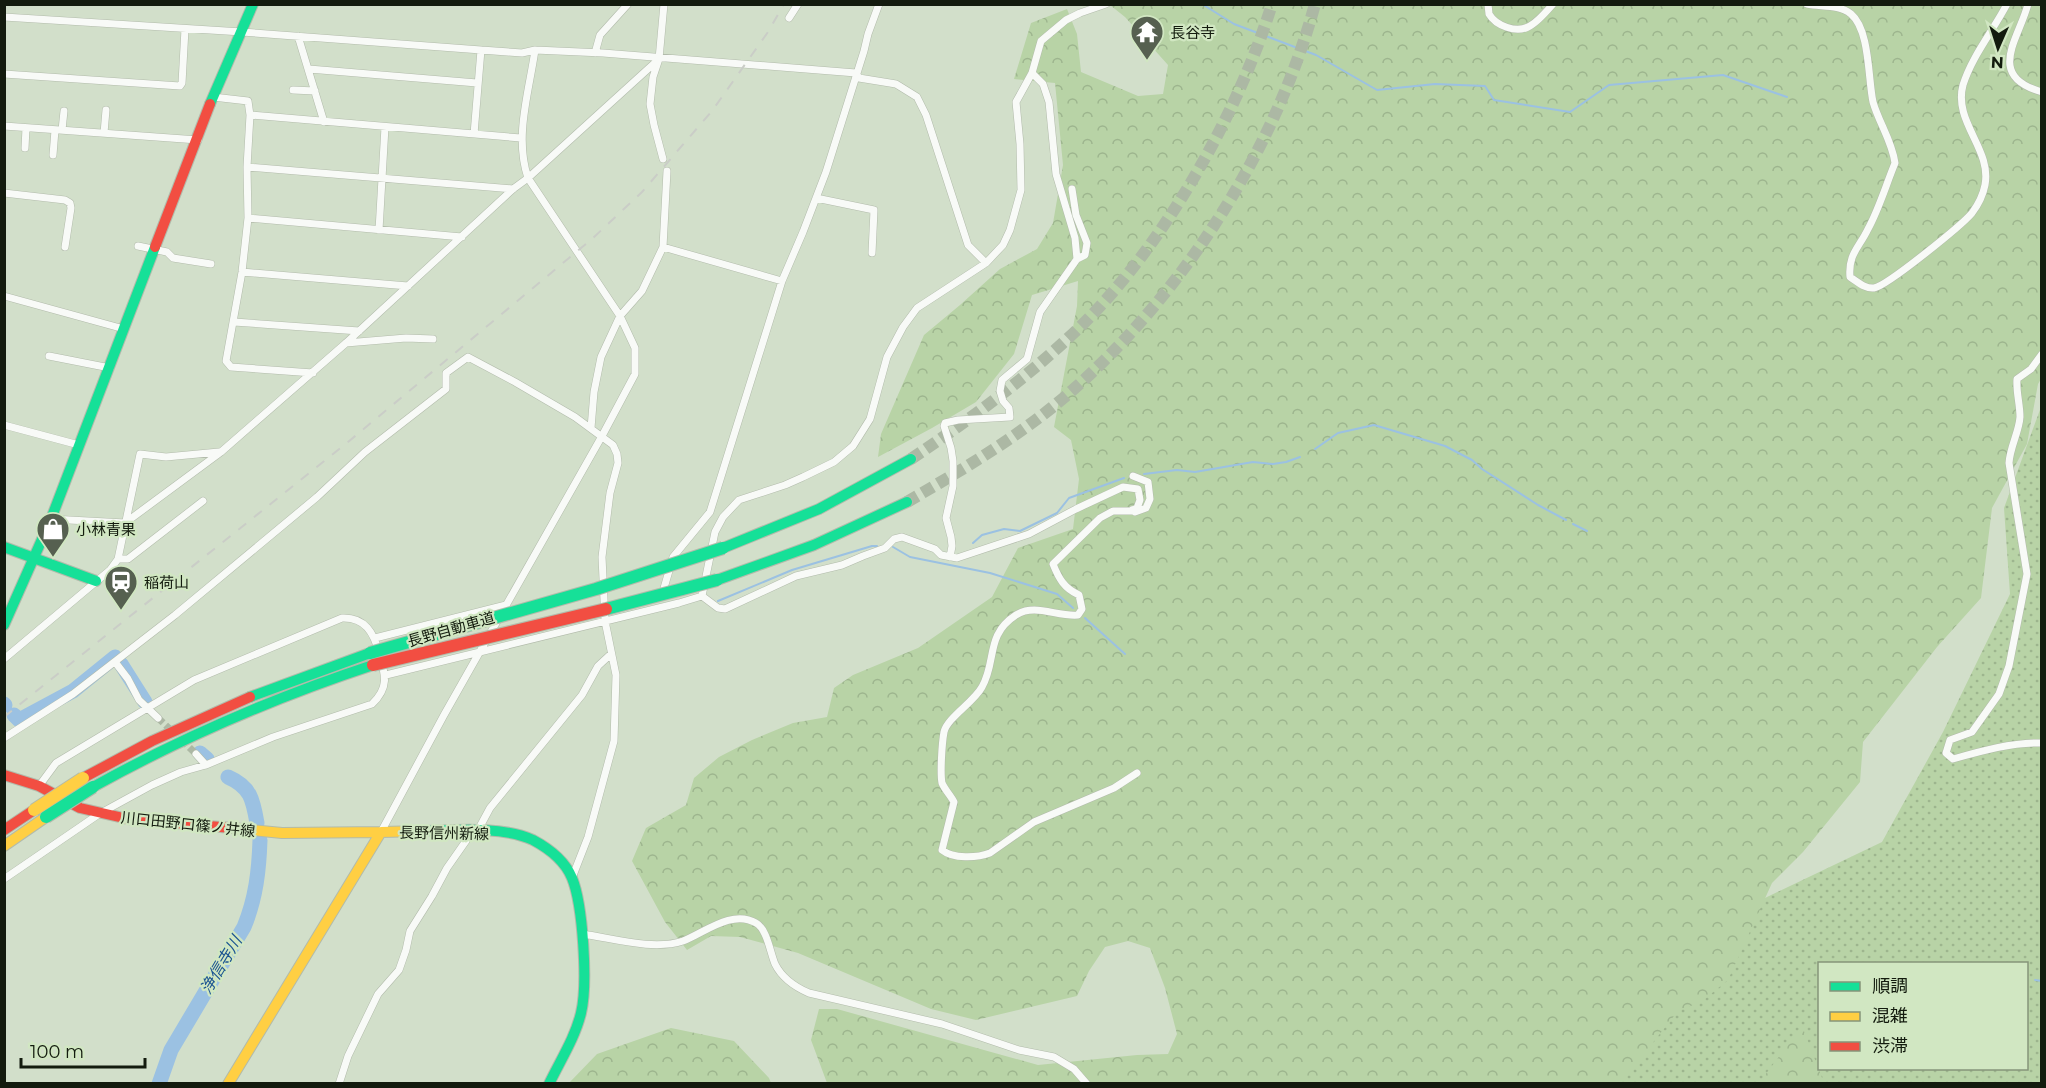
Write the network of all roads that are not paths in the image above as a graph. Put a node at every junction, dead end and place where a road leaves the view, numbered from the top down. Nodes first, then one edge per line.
1 (253, 4) edge
2 (628, 4) edge
3 (664, 4) edge
4 (798, 4) edge
5 (879, 4) edge
6 (1106, 4) edge
7 (1488, 4) edge
8 (1553, 4) edge
9 (1807, 4) edge
10 (2007, 4) edge
11 (2028, 4) edge
12 (4, 17) edge
13 (789, 18) dead end
14 (185, 29) junction
15 (242, 32) junction
16 (298, 36) junction
17 (481, 50) junction
18 (535, 50) junction
19 (595, 53) junction
20 (658, 59) junction
21 (309, 69) junction
22 (856, 73) junction
23 (1032, 73) junction
24 (4, 74) edge
25 (477, 83) junction
26 (293, 90) dead end
27 (315, 91) junction
28 (2042, 92) edge
29 (213, 97) junction
30 (106, 110) dead end
31 (64, 111) dead end
32 (250, 115) junction
33 (324, 122) junction
34 (4, 126) edge
35 (385, 127) junction
36 (26, 128) junction
37 (58, 130) junction
38 (104, 133) junction
39 (474, 134) junction
40 (521, 138) junction
41 (198, 140) junction
42 (25, 148) dead end
43 (53, 154) dead end
44 (663, 159) dead end
45 (247, 167) junction
46 (667, 171) dead end
47 (381, 177) junction
48 (528, 178) junction
49 (513, 189) junction
50 (1072, 189) dead end
51 (4, 193) edge
52 (816, 198) junction
53 (248, 218) junction
54 (379, 230) junction
55 (462, 237) junction
56 (138, 246) dead end
57 (65, 247) dead end
58 (663, 247) junction
59 (155, 248) junction
60 (872, 253) dead end
61 (1077, 259) junction
62 (986, 263) junction
63 (211, 264) dead end
64 (242, 272) junction
65 (782, 281) junction
66 (408, 286) junction
67 (4, 296) edge
68 (620, 316) junction
69 (234, 322) junction
70 (124, 329) junction
71 (359, 331) junction
72 (433, 339) dead end
73 (346, 343) junction
74 (2042, 354) edge
75 (49, 356) dead end
76 (110, 368) junction
77 (313, 373) junction
78 (4, 424) edge
79 (591, 428) junction
80 (602, 436) junction
81 (79, 445) junction
82 (221, 452) junction
83 (911, 459) tunnel mouth
84 (1133, 476) dead end
85 (203, 501) dead end
86 (906, 502) tunnel mouth
87 (1132, 510) junction
88 (51, 519) junction
89 (125, 523) junction
90 (4, 548) edge
91 (950, 557) junction
92 (35, 558) junction
93 (118, 559) junction
94 (96, 581) junction
95 (702, 596) junction
96 (506, 605) junction
97 (659, 608) junction
98 (605, 621) junction
99 (4, 625) edge
100 (375, 638) junction
101 (479, 651) junction
102 (611, 654) junction
103 (4, 659) edge
104 (372, 659) junction
105 (115, 662) junction
106 (386, 675) junction
107 (147, 708) junction
108 (158, 718) tunnel mouth
109 (4, 738) edge
110 (2042, 743) edge
111 (196, 754) tunnel mouth
112 (206, 765) junction
113 (1137, 773) dead end
114 (4, 775) edge
115 (39, 786) junction
116 (99, 814) junction
117 (4, 830) edge
118 (381, 832) junction
119 (477, 832) junction
120 (4, 846) edge
121 (572, 878) junction
122 (4, 879) edge
123 (582, 934) junction
124 (228, 1083) edge
125 (339, 1083) edge
126 (549, 1083) edge
127 (1087, 1083) edge

1 - 15 main road
2 - 19 street
3 - 20 street
4 - 13 street
5 - 22 street
6 - 23 street
7 - 8 street
9 - 10 street
11 - 28 street
12 - 14 street
14 - 15 street
14 - 24 street
15 - 16 street
15 - 29 main road
16 - 17 street
16 - 21 street
17 - 18 street
17 - 25 street
18 - 19 street
18 - 40 street
19 - 20 street
20 - 22 street
20 - 44 street
20 - 48 street
21 - 25 street
21 - 27 street
22 - 52 street
22 - 62 street
23 - 61 street
23 - 62 street
25 - 39 street
26 - 27 street
27 - 33 street
29 - 32 street
29 - 41 main road
30 - 38 street
31 - 37 street
32 - 33 street
32 - 45 street
33 - 35 street
34 - 36 street
35 - 39 street
35 - 47 street
36 - 37 street
36 - 42 street
37 - 38 street
37 - 43 street
38 - 41 street
39 - 40 street
40 - 48 street
41 - 59 main road
45 - 47 street
45 - 53 street
46 - 58 street
47 - 49 street
47 - 54 street
48 - 49 street
48 - 68 street
49 - 55 street
50 - 61 street
51 - 57 street
52 - 60 street
52 - 65 street
53 - 54 street
53 - 64 street
54 - 55 street
55 - 66 street
56 - 59 street
58 - 65 street
58 - 68 street
59 - 63 street
59 - 70 main road
61 - 91 street
62 - 95 street
64 - 66 street
64 - 69 street
65 - 97 street
66 - 71 street
67 - 70 street
68 - 79 street
68 - 80 street
69 - 71 street
69 - 77 street
70 - 76 main road
71 - 73 street
72 - 73 street
73 - 77 street
74 - 110 street
75 - 76 street
76 - 81 main road
77 - 82 street
78 - 81 street
79 - 80 street
79 - 105 street
80 - 96 street
80 - 98 street
81 - 88 main road
82 - 89 street
82 - 89 street
83 - 104 main road, 長野自動車道, bridge
84 - 87 street
85 - 93 street
86 - 104 main road, 長野自動車道, bridge
87 - 91 street
87 - 113 street
88 - 89 street
88 - 92 main road
89 - 93 street
90 - 92 main road
91 - 95 street
92 - 94 main road
92 - 99 main road
93 - 94 street
94 - 103 street
95 - 97 street
96 - 100 street
96 - 101 street
97 - 98 street
98 - 101 street
98 - 102 street
100 - 106 street
100 - 107 street
101 - 106 street
101 - 118 street
102 - 119 street
102 - 121 street
104 - 117 main road, 長野自動車道, bridge
104 - 120 main road, 長野自動車道, bridge
105 - 107 street
105 - 109 street
106 - 112 street
107 - 108 street
107 - 115 street
111 - 112 street
112 - 116 street
114 - 115 main road, 川口田野口篠ノ井線
115 - 116 main road, 川口田野口篠ノ井線
116 - 118 main road, 川口田野口篠ノ井線
116 - 122 street
118 - 119 main road, 長野信州新線
118 - 124 main road, 長野信州新線
119 - 121 main road, 長野信州新線
119 - 125 street
121 - 123 main road, 長野信州新線
123 - 126 main road, 長野信州新線
123 - 127 street

